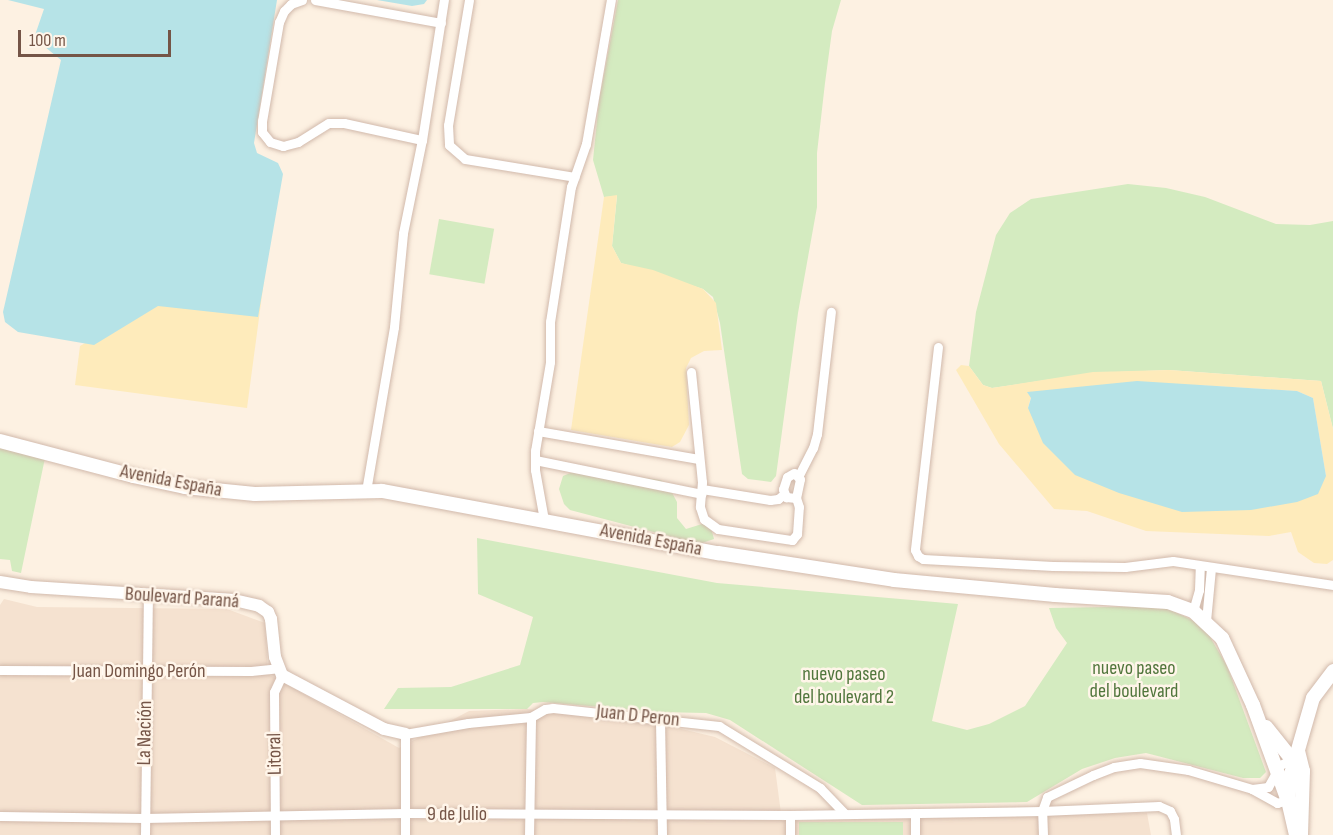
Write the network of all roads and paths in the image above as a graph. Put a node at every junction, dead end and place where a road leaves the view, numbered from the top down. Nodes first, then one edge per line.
1 (302, 0) edge
2 (315, 0) edge
3 (444, 0) edge
4 (469, 0) edge
5 (611, 0) edge
6 (441, 23) junction
7 (422, 140) junction
8 (575, 177) junction
9 (831, 312) dead end
10 (938, 347) dead end
11 (690, 372) dead end
12 (538, 432) junction
13 (0, 441) edge
14 (699, 459) junction
15 (535, 460) junction
16 (799, 476) junction
17 (366, 490) junction
18 (702, 492) junction
19 (784, 494) junction
20 (796, 498) junction
21 (544, 520) junction
22 (1200, 566) junction
23 (1211, 567) junction
24 (0, 582) edge
25 (1333, 585) edge
26 (148, 595) junction
27 (1193, 611) junction
28 (1206, 621) junction
29 (0, 670) edge
30 (146, 671) junction
31 (280, 671) junction
32 (1333, 671) edge
33 (1253, 705) junction
34 (531, 717) junction
35 (660, 720) junction
36 (405, 734) junction
37 (1294, 755) junction
38 (1276, 770) junction
39 (1252, 789) junction
40 (1304, 794) junction
41 (1287, 801) junction
42 (1042, 811) junction
43 (405, 813) junction
44 (915, 813) junction
45 (530, 814) junction
46 (845, 814) junction
47 (790, 815) junction
48 (0, 816) edge
49 (275, 816) junction
50 (662, 816) junction
51 (144, 818) junction
52 (145, 835) edge
53 (274, 835) edge
54 (405, 835) edge
55 (530, 835) edge
56 (662, 835) edge
57 (790, 835) edge
58 (915, 835) edge
59 (1043, 835) edge
60 (1176, 835) edge
61 (1296, 835) edge
62 (1301, 835) edge

1 - 7 street
2 - 6 street
3 - 6 street
4 - 8 street
5 - 8 street
6 - 7 street
7 - 17 street
8 - 12 street
9 - 16 street
10 - 22 street
11 - 14 street
12 - 14 street
12 - 15 street
13 - 17 main road, Avenida España
14 - 18 street
15 - 18 street
15 - 21 street
16 - 19 street
16 - 20 street
17 - 21 main road, Avenida España
18 - 19 street
18 - 20 street
19 - 20 street
21 - 27 main road, Avenida España
22 - 23 street
22 - 27 street
23 - 25 street
23 - 28 street
24 - 26 street, Boulevard Paraná
26 - 30 street, La Nación
26 - 31 street, Boulevard Paraná
27 - 28 main road, Avenida España
28 - 33 main road, Avenida España
29 - 30 street, Juan Domingo Perón
30 - 31 street, Juan Domingo Perón
30 - 51 street, La Nación
31 - 36 street
31 - 49 street, Litoral
32 - 37 main road
33 - 37 main road, Avenida España
33 - 38 main road, Avenida España
34 - 35 street, Juan D Peron
34 - 36 street, Juan D Peron
34 - 45 street
35 - 46 street, Juan D Peron
35 - 50 street
36 - 43 street
37 - 38 street
37 - 40 main road
37 - 41 main road
38 - 39 street
38 - 41 main road, Avenida España
39 - 41 street
39 - 42 street
40 - 41 street
40 - 62 main road
41 - 61 main road, Avenida España
42 - 44 street, 9 de Julio
42 - 59 street
42 - 60 street, 9 de Julio
43 - 45 street, 9 de Julio
43 - 49 street, 9 de Julio
43 - 54 street
44 - 46 street, 9 de Julio
44 - 58 street
45 - 50 street, 9 de Julio
45 - 55 street
46 - 47 street, 9 de Julio
47 - 50 street, 9 de Julio
47 - 57 street
48 - 51 street, 9 de Julio
49 - 51 street, 9 de Julio
49 - 53 street, Litoral
50 - 56 street
51 - 52 street, La Nación

